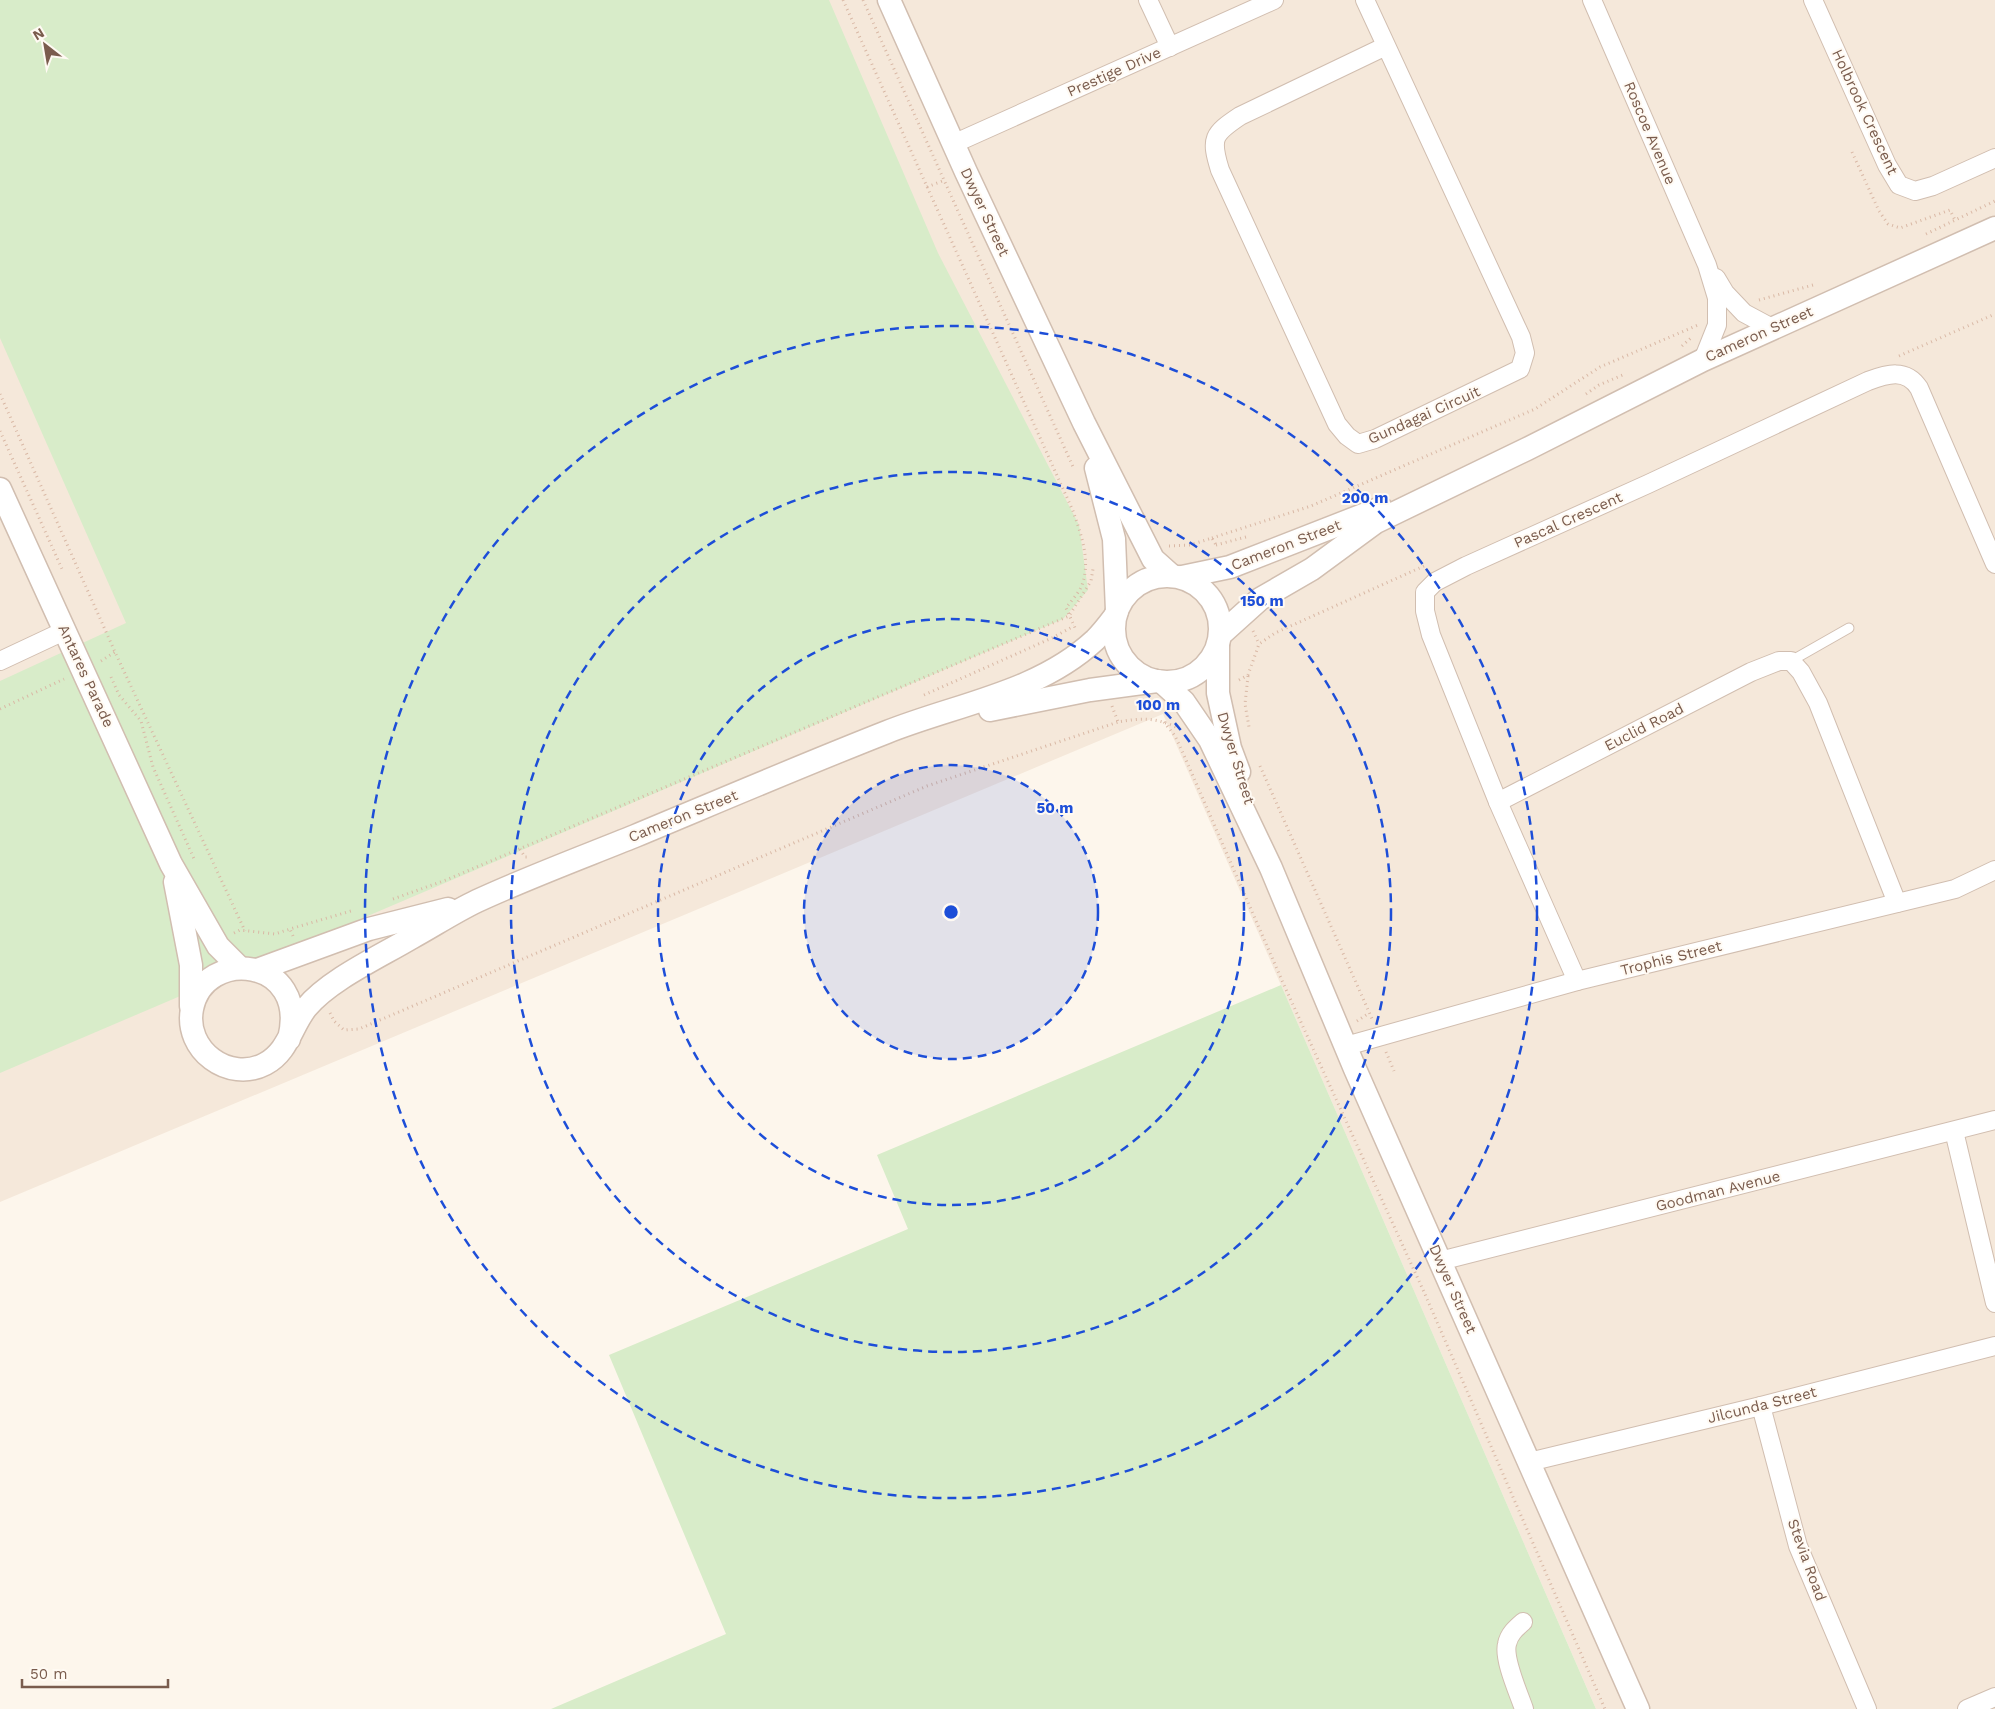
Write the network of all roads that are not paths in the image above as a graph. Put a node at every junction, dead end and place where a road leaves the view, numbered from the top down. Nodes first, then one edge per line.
1 (889, 0) edge
2 (1148, 0) edge
3 (1274, 0) edge
4 (1366, 0) edge
5 (1592, 0) edge
6 (1813, 0) edge
7 (1386, 46) junction
8 (1170, 48) junction
9 (953, 144) junction
10 (1995, 158) edge
11 (1995, 228) edge
12 (1707, 265) junction
13 (1772, 328) junction
14 (1703, 360) junction
15 (1084, 423) junction
16 (1527, 449) junction
17 (0, 489) edge
18 (1995, 564) edge
19 (1177, 576) junction
20 (1116, 614) junction
21 (1849, 628) dead end
22 (64, 631) junction
23 (1219, 640) junction
24 (0, 661) edge
25 (1792, 661) junction
26 (1160, 682) junction
27 (891, 730) junction
28 (1498, 802) junction
29 (171, 864) junction
30 (1271, 868) junction
31 (1995, 870) edge
32 (476, 902) junction
33 (1896, 903) junction
34 (249, 969) junction
35 (1577, 981) junction
36 (191, 1018) junction
37 (288, 1039) junction
38 (1346, 1046) junction
39 (1995, 1120) edge
40 (1954, 1131) junction
41 (1440, 1261) junction
42 (1995, 1303) edge
43 (1995, 1346) edge
44 (1761, 1406) junction
45 (1529, 1462) junction
46 (1523, 1622) dead end
47 (1995, 1697) edge
48 (1524, 1709) edge
49 (1638, 1709) edge
50 (1868, 1709) edge
51 (1967, 1709) edge

1 - 9 street, Dwyer Street
2 - 8 street
3 - 8 street, Prestige Drive
4 - 7 street, Gundagai Circuit
5 - 12 street, Roscoe Avenue
6 - 10 street, Holbrook Crescent
7 - 7 street, Gundagai Circuit
8 - 9 street, Prestige Drive
9 - 15 street, Dwyer Street
11 - 13 street, Cameron Street
12 - 13 street
12 - 14 street
13 - 14 street, Cameron Street
14 - 16 street, Cameron Street
15 - 19 street, Dwyer Street
15 - 20 street, Dwyer Street
16 - 19 street, Cameron Street
16 - 23 street, Cameron Street
17 - 22 street, Antares Parade
18 - 28 street, Pascal Crescent
19 - 20 street
19 - 23 street
20 - 26 street
20 - 27 street, Cameron Street
21 - 25 lane, Euclid Road
22 - 24 street
22 - 29 street, Antares Parade
23 - 26 street
23 - 30 street, Dwyer Street
25 - 28 street, Euclid Road
25 - 33 street
26 - 27 street, Cameron Street
26 - 30 street, Dwyer Street
27 - 32 street, Cameron Street
28 - 35 street, Pascal Crescent
29 - 34 street, Antares Parade
29 - 36 street, Antares Parade
30 - 38 street, Dwyer Street
31 - 33 street, Trophis Street
32 - 34 street, Cameron Street
32 - 37 street, Cameron Street
33 - 35 street, Trophis Street
34 - 36 street
34 - 37 street
35 - 38 street, Trophis Street
36 - 37 street
38 - 41 street, Dwyer Street
39 - 40 street, Goodman Avenue
40 - 41 street, Goodman Avenue
40 - 42 street
41 - 45 street, Dwyer Street
43 - 44 street, Jilcunda Street
44 - 45 street, Jilcunda Street
44 - 50 street, Stevia Road
45 - 49 street, Dwyer Street
46 - 48 street
47 - 51 street

